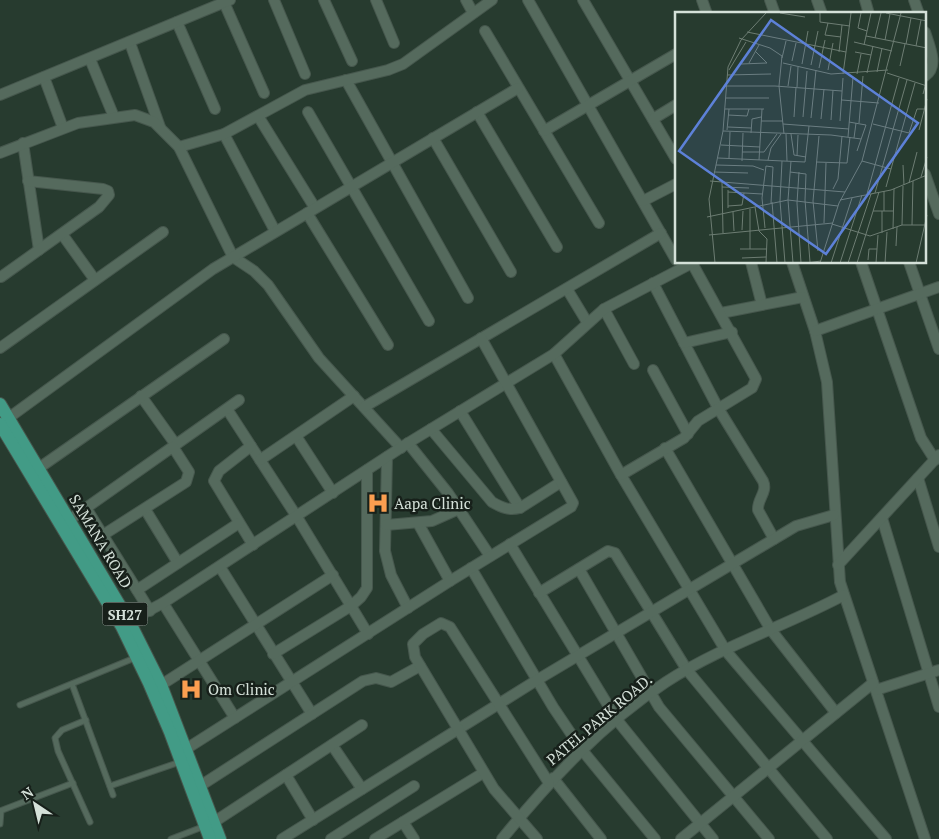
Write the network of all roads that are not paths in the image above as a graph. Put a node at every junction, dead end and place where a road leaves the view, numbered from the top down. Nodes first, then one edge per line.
1 (274, 0) edge
2 (324, 0) edge
3 (376, 0) edge
4 (466, 0) edge
5 (492, 0) edge
6 (528, 0) edge
7 (583, 0) edge
8 (702, 0) edge
9 (817, 0) edge
10 (914, 0) edge
11 (226, 1) edge
12 (706, 12) edge
13 (821, 12) edge
14 (918, 12) edge
15 (473, 13) junction
16 (177, 22) junction
17 (485, 31) dead end
18 (926, 35) edge
19 (130, 43) junction
20 (394, 43) dead end
21 (675, 55) edge
22 (90, 59) junction
23 (352, 61) dead end
24 (305, 74) dead end
25 (926, 75) edge
26 (44, 77) junction
27 (346, 80) junction
28 (631, 81) junction
29 (518, 88) junction
30 (264, 93) dead end
31 (0, 95) edge
32 (588, 106) junction
33 (675, 106) edge
34 (215, 109) dead end
35 (308, 112) dead end
36 (477, 112) junction
37 (258, 116) junction
38 (114, 117) junction
39 (653, 119) junction
40 (63, 128) junction
41 (160, 128) junction
42 (544, 132) junction
43 (224, 134) junction
44 (433, 138) junction
45 (23, 144) junction
46 (179, 147) junction
47 (0, 153) edge
48 (675, 155) edge
49 (391, 164) junction
50 (926, 177) edge
51 (28, 181) junction
52 (675, 186) edge
53 (351, 187) junction
54 (643, 201) junction
55 (311, 210) junction
56 (939, 214) edge
57 (599, 223) dead end
58 (274, 231) junction
59 (162, 232) dead end
60 (661, 233) junction
61 (62, 234) junction
62 (557, 247) dead end
63 (39, 250) junction
64 (233, 257) junction
65 (675, 257) edge
66 (679, 264) edge
67 (694, 264) edge
68 (752, 264) edge
69 (793, 264) edge
70 (863, 264) edge
71 (910, 264) edge
72 (510, 272) dead end
73 (1, 277) edge
74 (95, 280) junction
75 (653, 283) junction
76 (939, 287) edge
77 (567, 288) junction
78 (920, 294) junction
79 (804, 297) junction
80 (468, 298) dead end
81 (762, 305) junction
82 (878, 308) junction
83 (604, 309) junction
84 (721, 312) junction
85 (429, 321) dead end
86 (588, 322) junction
87 (815, 331) junction
88 (732, 332) junction
89 (481, 338) junction
90 (224, 339) dead end
91 (684, 343) junction
92 (388, 345) dead end
93 (0, 348) edge
94 (939, 349) edge
95 (554, 354) junction
96 (634, 364) dead end
97 (653, 370) dead end
98 (507, 383) junction
99 (141, 396) junction
100 (354, 396) junction
101 (239, 400) dead end
102 (0, 404) edge
103 (364, 407) junction
104 (718, 408) junction
105 (227, 409) junction
106 (460, 411) junction
107 (3, 422) edge
108 (431, 429) junction
109 (688, 434) junction
110 (296, 436) junction
111 (175, 446) junction
112 (252, 446) junction
113 (404, 446) junction
114 (665, 448) junction
115 (387, 457) junction
116 (937, 458) edge
117 (260, 460) junction
118 (39, 468) junction
119 (367, 470) junction
120 (621, 475) junction
121 (918, 478) junction
122 (561, 482) junction
123 (333, 493) junction
124 (86, 508) junction
125 (520, 508) junction
126 (145, 509) junction
127 (459, 509) junction
128 (834, 515) junction
129 (297, 516) junction
130 (882, 518) junction
131 (69, 520) junction
132 (239, 523) junction
133 (418, 523) junction
134 (386, 525) junction
135 (103, 535) junction
136 (774, 539) junction
137 (510, 544) junction
138 (253, 545) junction
139 (939, 547) edge
140 (490, 556) junction
141 (178, 563) junction
142 (733, 563) junction
143 (838, 565) junction
144 (220, 567) junction
145 (471, 568) junction
146 (579, 569) junction
147 (332, 575) junction
148 (450, 582) junction
149 (137, 590) junction
150 (688, 591) junction
151 (539, 593) junction
152 (844, 595) junction
153 (163, 603) junction
154 (352, 606) junction
155 (408, 608) junction
156 (150, 611) junction
157 (652, 612) junction
158 (130, 621) junction
159 (255, 625) junction
160 (771, 630) junction
161 (617, 633) junction
162 (368, 634) junction
163 (726, 651) junction
164 (273, 654) junction
165 (137, 657) junction
166 (577, 657) junction
167 (200, 660) junction
168 (420, 666) junction
169 (687, 670) junction
170 (934, 671) edge
171 (537, 680) junction
172 (292, 682) junction
173 (72, 684) junction
174 (161, 685) junction
175 (875, 686) junction
176 (650, 694) junction
177 (499, 704) junction
178 (20, 705) dead end
179 (939, 707) edge
180 (836, 713) junction
181 (312, 714) junction
182 (236, 718) junction
183 (86, 720) junction
184 (617, 720) junction
185 (362, 725) dead end
186 (457, 729) junction
187 (802, 740) junction
188 (332, 745) junction
189 (186, 749) junction
190 (582, 750) junction
191 (181, 762) junction
192 (767, 768) junction
193 (483, 773) junction
194 (286, 776) junction
195 (551, 781) junction
196 (73, 783) junction
197 (110, 786) junction
198 (200, 786) junction
199 (414, 786) dead end
200 (362, 789) junction
201 (113, 795) dead end
202 (732, 795) junction
203 (1, 811) edge
204 (519, 818) junction
205 (313, 820) junction
206 (90, 822) dead end
207 (403, 822) junction
208 (700, 823) junction
209 (0, 824) edge
210 (209, 824) junction
211 (171, 839) edge
212 (210, 839) edge
213 (220, 839) edge
214 (282, 839) edge
215 (331, 839) edge
216 (375, 839) edge
217 (414, 839) edge
218 (502, 839) edge
219 (537, 839) edge
220 (601, 839) edge
221 (656, 839) edge
222 (680, 839) edge
223 (713, 839) edge
224 (769, 839) edge
225 (827, 839) edge
226 (886, 839) edge
227 (925, 839) edge

1 - 24 street
2 - 23 street
3 - 20 street
4 - 15 street
5 - 15 street
6 - 32 street
7 - 28 street
8 - 12 street
9 - 13 street
10 - 14 street
11 - 16 street
11 - 30 street
15 - 27 street
16 - 19 street
16 - 34 street
17 - 29 street
18 - 25 street
19 - 22 street
19 - 41 street
21 - 28 street
22 - 26 street
22 - 38 street
26 - 31 street
26 - 40 street
27 - 37 street
27 - 49 street
28 - 32 street
28 - 39 street
29 - 36 street
29 - 42 street
32 - 42 street
32 - 54 street
33 - 39 street
35 - 53 street
36 - 44 street
36 - 62 street
37 - 43 street
37 - 55 street
38 - 40 street
38 - 41 street
39 - 48 street
40 - 45 street
41 - 46 street
42 - 57 street
43 - 46 street
43 - 58 street
44 - 49 street
44 - 72 street
45 - 47 street
45 - 51 street
46 - 64 street
49 - 53 street
49 - 80 street
50 - 56 street
51 - 61 street
51 - 63 street
52 - 54 street
53 - 55 street
53 - 85 street
54 - 60 street
55 - 58 street
55 - 92 street
58 - 64 street
59 - 74 street
60 - 65 street
60 - 77 street
61 - 63 street
61 - 74 street
63 - 73 street
64 - 100 street
64 - 107 street
66 - 75 street
67 - 84 street
68 - 81 street
69 - 79 street
70 - 82 street
71 - 78 street
74 - 93 street
75 - 83 street
75 - 91 street
76 - 78 street
77 - 86 street
77 - 89 street
78 - 82 street
78 - 94 street
79 - 81 street
79 - 87 street
81 - 84 street
82 - 87 street
82 - 116 street
83 - 86 street
83 - 96 street
84 - 88 street
86 - 95 street
87 - 128 street
88 - 91 street
88 - 104 street
89 - 98 street
89 - 103 street
90 - 99 street
91 - 104 street
95 - 98 street
95 - 120 street
97 - 109 street
98 - 106 street
98 - 122 street
99 - 111 street
99 - 118 street
100 - 103 street
100 - 110 street
101 - 105 street
102 - 107 main road, SAMANA ROAD / SH27
103 - 113 street
104 - 109 street
104 - 136 street
105 - 111 street
105 - 112 street
106 - 108 street
106 - 125 street
107 - 118 main road, SAMANA ROAD / SH27
107 - 165 main road, SAMANA ROAD / SH27
108 - 113 street
108 - 125 street
109 - 114 street
110 - 117 street
110 - 123 street
111 - 124 street
111 - 126 street
112 - 117 street
112 - 132 street
113 - 115 street
113 - 127 street
114 - 120 street
114 - 142 street
115 - 119 street
115 - 134 street
116 - 121 street
117 - 129 street
118 - 131 main road, SAMANA ROAD / SH27
119 - 123 street
119 - 154 street
120 - 150 street
121 - 130 street
121 - 139 street
122 - 125 street
122 - 137 street
123 - 129 street
124 - 131 street
124 - 135 street
126 - 135 street
126 - 141 street
127 - 133 street
127 - 140 street
128 - 136 street
128 - 143 street
129 - 138 street
129 - 147 street
130 - 143 street
130 - 170 street
131 - 158 main road, SAMANA ROAD / SH27
132 - 138 street
132 - 141 street
133 - 134 street
133 - 148 street
134 - 155 street
135 - 149 street
136 - 142 street
137 - 140 street
137 - 151 street
138 - 144 street
140 - 145 street
141 - 149 street
142 - 150 street
142 - 160 street
143 - 152 street
144 - 153 street
144 - 159 street
145 - 148 street
145 - 171 street
146 - 151 street
146 - 157 street
146 - 161 street
147 - 154 street
147 - 159 street
148 - 155 street
149 - 156 street
150 - 157 street
150 - 163 street
151 - 166 street
152 - 160 street, PATEL PARK ROAD.
152 - 175 street
153 - 156 street
153 - 167 street
154 - 162 street
154 - 164 street
155 - 162 street
156 - 158 street
157 - 161 street
157 - 169 street
158 - 174 main road, SAMANA ROAD / SH27
159 - 164 street
159 - 167 street
160 - 163 street, PATEL PARK ROAD.
160 - 180 street
161 - 166 street
161 - 176 street
162 - 172 street
163 - 169 street, PATEL PARK ROAD.
163 - 187 street
164 - 172 street
165 - 173 lane
165 - 191 main road, SAMANA ROAD / SH27
166 - 171 street
166 - 184 street
167 - 174 street
167 - 182 street
168 - 177 street
168 - 181 street
168 - 186 street
169 - 176 street, PATEL PARK ROAD.
169 - 192 street
170 - 175 street
170 - 179 street
171 - 177 street
171 - 190 street
172 - 181 street
172 - 182 street
173 - 178 lane
173 - 183 lane
174 - 189 main road, SAMANA ROAD / SH27
175 - 180 street
175 - 227 street
176 - 184 street, PATEL PARK ROAD.
176 - 202 street
177 - 186 street
177 - 195 street
180 - 187 street
181 - 198 street
182 - 189 street
183 - 196 lane
183 - 197 lane
184 - 190 street, PATEL PARK ROAD.
184 - 208 street
185 - 188 street
186 - 193 street
186 - 200 street
187 - 192 street
187 - 226 street
188 - 194 street
188 - 200 street
189 - 198 main road, SAMANA ROAD / SH27
190 - 195 street, PATEL PARK ROAD.
190 - 221 street
191 - 197 lane
191 - 210 main road, SAMANA ROAD / SH27
192 - 202 street
192 - 225 street
193 - 204 street
193 - 207 street
194 - 205 street
194 - 210 street
195 - 204 street, PATEL PARK ROAD.
195 - 220 street
196 - 203 lane
196 - 206 lane
197 - 201 lane
198 - 210 main road, SAMANA ROAD / SH27
199 - 215 street
200 - 205 street
202 - 208 street
202 - 224 street
203 - 209 lane
204 - 218 street, PATEL PARK ROAD.
204 - 219 street
205 - 214 street
207 - 216 street
207 - 217 street
208 - 222 street
208 - 223 street
210 - 211 lane
210 - 212 main road, SAMANA ROAD / SH27
210 - 213 main road, SAMANA ROAD / SH27

